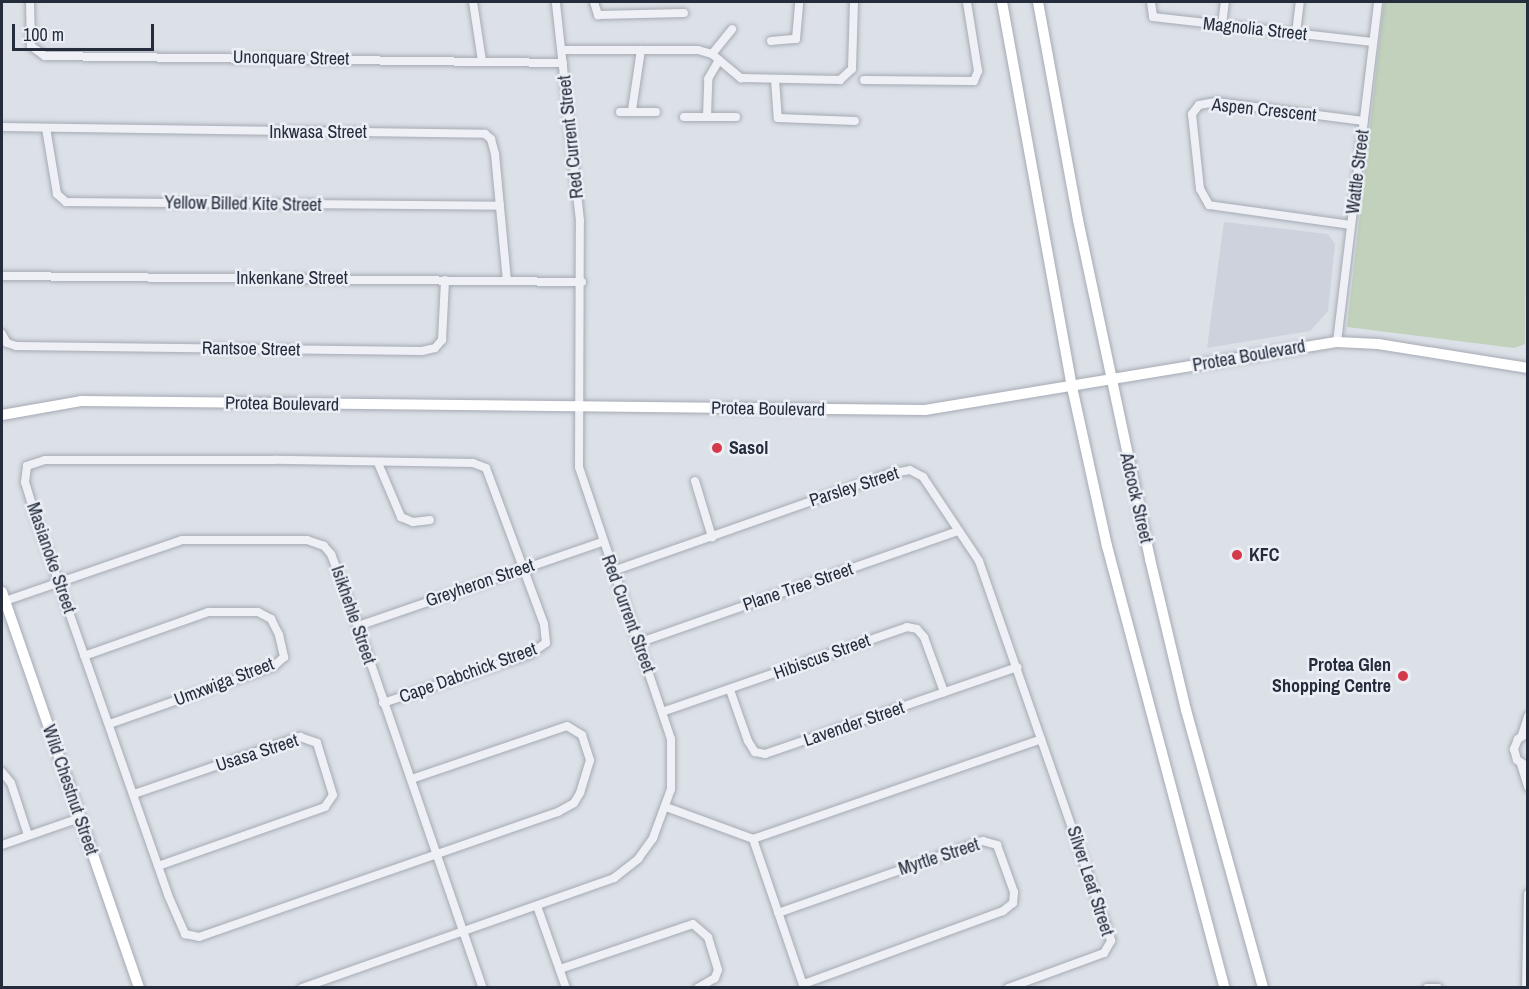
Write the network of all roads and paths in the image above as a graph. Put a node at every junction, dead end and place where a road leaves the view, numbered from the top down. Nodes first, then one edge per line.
1 (30, 2) edge
2 (473, 2) edge
3 (556, 2) edge
4 (594, 2) edge
5 (799, 2) edge
6 (855, 2) edge
7 (967, 2) edge
8 (1002, 2) edge
9 (1038, 2) edge
10 (1152, 2) edge
11 (1225, 2) edge
12 (1300, 2) edge
13 (1378, 2) edge
14 (684, 13) dead end
15 (1222, 25) junction
16 (732, 29) dead end
17 (1296, 33) junction
18 (771, 41) dead end
19 (1373, 42) junction
20 (562, 50) junction
21 (641, 50) junction
22 (716, 57) junction
23 (482, 61) junction
24 (563, 63) junction
25 (775, 79) junction
26 (864, 80) dead end
27 (632, 110) junction
28 (620, 112) dead end
29 (656, 112) dead end
30 (684, 117) dead end
31 (707, 117) junction
32 (736, 117) dead end
33 (855, 121) dead end
34 (1364, 121) junction
35 (2, 128) edge
36 (46, 128) junction
37 (500, 206) junction
38 (1351, 225) junction
39 (2, 276) edge
40 (445, 280) junction
41 (507, 280) junction
42 (582, 282) junction
43 (2, 334) edge
44 (1337, 342) junction
45 (1527, 368) edge
46 (1110, 381) junction
47 (1072, 387) junction
48 (579, 407) junction
49 (2, 415) edge
50 (378, 463) junction
51 (695, 481) dead end
52 (430, 520) dead end
53 (958, 531) junction
54 (712, 537) junction
55 (602, 542) junction
56 (523, 568) junction
57 (613, 572) junction
58 (59, 582) junction
59 (3, 596) edge
60 (358, 626) junction
61 (639, 642) junction
62 (84, 656) junction
63 (1017, 667) junction
64 (730, 690) junction
65 (944, 692) junction
66 (383, 704) junction
67 (662, 712) junction
68 (1527, 716) edge
69 (109, 724) junction
70 (1525, 734) edge
71 (1042, 742) junction
72 (1524, 766) edge
73 (2, 771) edge
74 (411, 779) junction
75 (1527, 787) edge
76 (134, 794) junction
77 (666, 807) junction
78 (80, 818) junction
79 (28, 836) junction
80 (753, 839) junction
81 (2, 844) edge
82 (435, 853) junction
83 (158, 866) junction
84 (1527, 894) edge
85 (537, 906) junction
86 (778, 913) junction
87 (463, 931) junction
88 (560, 969) junction
89 (803, 986) edge
90 (139, 987) edge
91 (302, 987) edge
92 (483, 987) edge
93 (566, 987) edge
94 (698, 987) edge
95 (1008, 987) edge
96 (1225, 987) edge
97 (1263, 987) edge
98 (1427, 987) edge
99 (1438, 987) edge
100 (1526, 987) edge

1 - 23 street, Unonquare Street
2 - 23 street
3 - 20 street, Red Current Street
4 - 14 street
5 - 18 street
6 - 25 street
7 - 26 street
8 - 47 main road
9 - 46 main road, Adcock Street
10 - 15 street, Magnolia Street
11 - 15 street
12 - 17 street
13 - 19 street, Wattle Street
15 - 17 street, Magnolia Street
16 - 22 street
17 - 19 street, Magnolia Street
19 - 34 street, Wattle Street
20 - 21 street
20 - 24 street, Red Current Street
21 - 22 street
21 - 27 street
22 - 25 street
22 - 31 street
23 - 24 street, Unonquare Street
24 - 42 street, Red Current Street
25 - 33 street
27 - 28 street
27 - 29 street
30 - 31 street
31 - 32 street
34 - 38 street, Wattle Street
34 - 38 street, Aspen Crescent
35 - 36 street, Inkwasa Street
36 - 37 street, Yellow Billed Kite Street
36 - 37 street, Inkwasa Street
37 - 41 street, Inkwasa Street
38 - 44 street, Wattle Street
39 - 40 street, Inkenkane Street
40 - 41 street, Inkenkane Street
40 - 43 street, Rantsoe Street
41 - 42 street, Inkenkane Street
42 - 48 street, Red Current Street
44 - 45 main road, Protea Boulevard
44 - 46 main road, Protea Boulevard
46 - 47 main road, Protea Boulevard
46 - 97 main road, Adcock Street
47 - 48 main road, Protea Boulevard
47 - 96 main road
48 - 49 main road, Protea Boulevard
48 - 55 street, Red Current Street
50 - 52 street
50 - 56 street, Masianoke Street
50 - 58 street, Masianoke Street
51 - 54 street
53 - 54 street, Parsley Street
53 - 61 street, Plane Tree Street
53 - 63 street, Parsley Street
54 - 57 street, Parsley Street
55 - 56 street, Greyheron Street
55 - 57 street, Red Current Street
56 - 60 street, Greyheron Street
56 - 66 street, Cape Dabchick Street
57 - 61 street, Red Current Street
58 - 59 street, Isikhehle Street
58 - 60 street, Isikhehle Street
58 - 62 street, Masianoke Street
59 - 78 main road, Wild Chestnut Street
60 - 66 street, Isikhehle Street
61 - 67 street, Red Current Street
62 - 69 street, Masianoke Street
62 - 69 street, Umxwiga Street
63 - 65 street, Lavender Street
63 - 71 street, Parsley Street
64 - 65 street, Lavender Street
64 - 65 street, Hibiscus Street
64 - 67 street, Hibiscus Street
66 - 74 street, Isikhehle Street
67 - 77 street, Red Current Street
68 - 70 street
69 - 76 street, Masianoke Street
70 - 72 street
71 - 80 street
71 - 95 street, Silver Leaf Street
72 - 75 street
73 - 79 street
74 - 82 street, Isikhehle Street
74 - 82 street
76 - 83 street, Masianoke Street
76 - 83 street, Usasa Street
77 - 80 street
77 - 85 street, Red Current Street
78 - 79 street
78 - 90 main road, Wild Chestnut Street
79 - 81 street
80 - 86 street
82 - 83 street, Masianoke Street
82 - 87 street, Isikhehle Street
84 - 100 street
85 - 87 street, Red Current Street
85 - 88 street
86 - 89 street
86 - 89 street, Myrtle Street
87 - 91 street, Red Current Street
87 - 92 street, Isikhehle Street
88 - 93 street
88 - 94 street
98 - 99 street

